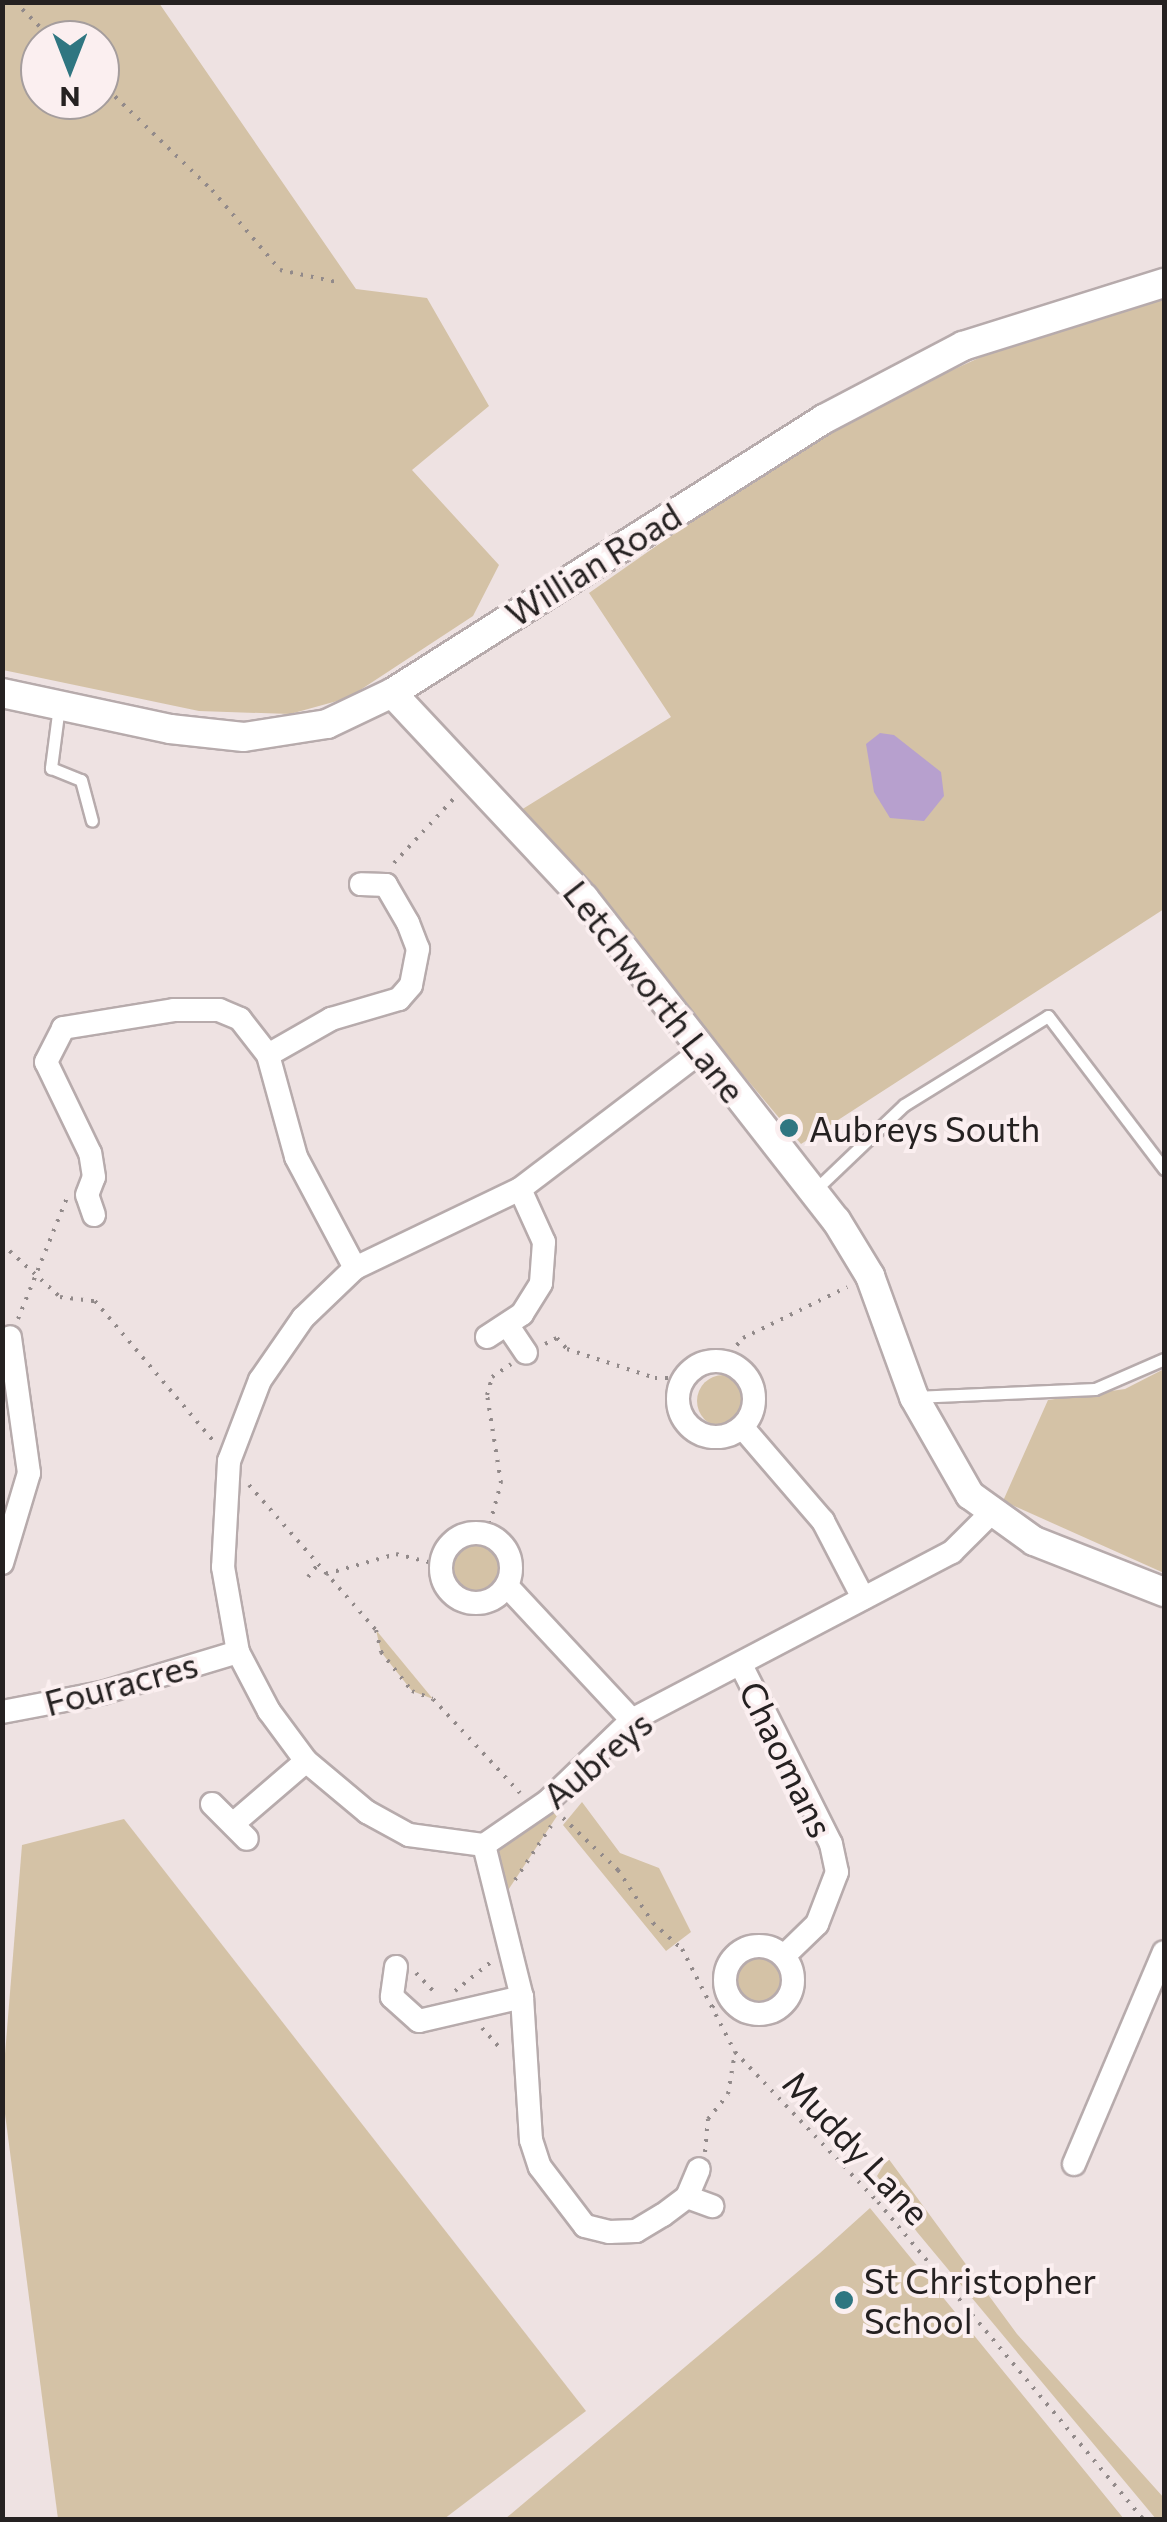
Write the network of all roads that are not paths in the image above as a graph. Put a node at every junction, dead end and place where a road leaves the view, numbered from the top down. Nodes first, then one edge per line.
1 (1164, 283) edge
2 (392, 692) junction
3 (2, 693) edge
4 (59, 706) junction
5 (92, 821) dead end
6 (394, 862) road end
7 (361, 884) dead end
8 (386, 885) junction
9 (703, 1050) junction
10 (268, 1055) junction
11 (1164, 1168) edge
12 (520, 1189) junction
13 (814, 1192) junction
14 (83, 1202) road end
15 (355, 1268) junction
16 (508, 1326) junction
17 (10, 1337) road end
18 (487, 1337) dead end
19 (526, 1353) road end
20 (1164, 1359) edge
21 (9, 1369) edge
22 (914, 1397) junction
23 (743, 1428) junction
24 (989, 1514) junction
25 (2, 1563) edge
26 (508, 1586) junction
27 (1164, 1592) edge
28 (863, 1598) junction
29 (238, 1652) junction
30 (741, 1665) junction
31 (2, 1712) edge
32 (632, 1720) junction
33 (306, 1761) junction
34 (212, 1804) dead end
35 (484, 1845) junction
36 (1164, 1952) edge
37 (785, 1955) junction
38 (396, 1967) road end
39 (522, 1997) junction
40 (1074, 2164) dead end
41 (699, 2168) road end
42 (687, 2198) junction
43 (712, 2206) dead end

1 - 2 street, Willian Road
2 - 4 street, Willian Road
2 - 9 street, Letchworth Lane
3 - 4 street, Willian Road
4 - 5 lane
6 - 8 street
7 - 8 street
8 - 10 street
9 - 12 street
9 - 13 street, Letchworth Lane
10 - 14 street
10 - 15 street
11 - 13 lane
12 - 15 street
12 - 16 street
13 - 22 street, Letchworth Lane
15 - 29 street
16 - 18 street
16 - 19 street
17 - 21 street
20 - 22 lane
21 - 25 street
22 - 24 street, Letchworth Lane
23 - 23 street
23 - 28 street
24 - 27 street, Letchworth Lane
24 - 28 street, Aubreys
26 - 26 street
26 - 32 street
28 - 30 street, Aubreys
29 - 31 street, Fouracres
29 - 33 street
30 - 32 street, Aubreys
30 - 37 street, Chaomans
32 - 35 street, Aubreys
33 - 34 street
33 - 35 street
35 - 39 street
36 - 40 street
37 - 37 street
38 - 39 street
39 - 42 street
41 - 42 street
42 - 43 street

